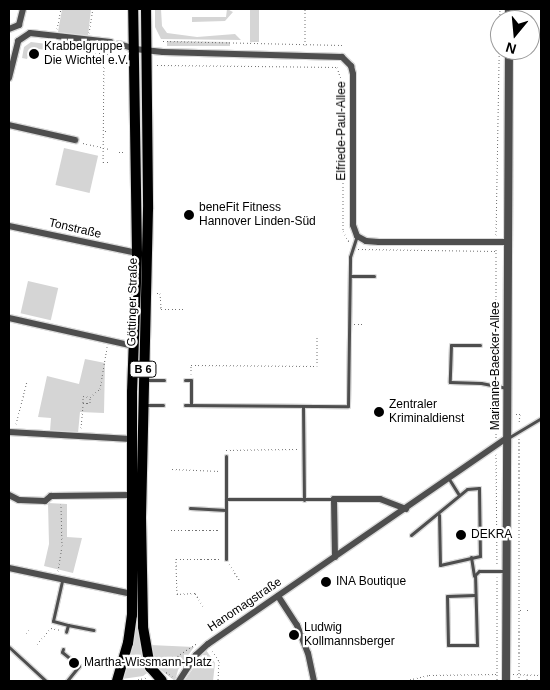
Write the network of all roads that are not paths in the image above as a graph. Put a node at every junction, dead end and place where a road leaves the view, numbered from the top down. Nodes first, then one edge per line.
1 (23, 9) edge
2 (133, 9) edge
3 (146, 9) edge
4 (9, 29) edge
5 (110, 42) dead end
6 (120, 44) dead end
7 (135, 49) junction
8 (147, 51) junction
9 (509, 60) edge
10 (9, 78) edge
11 (9, 125) edge
12 (75, 140) road end
13 (9, 226) edge
14 (358, 236) junction
15 (508, 242) junction
16 (137, 253) junction
17 (350, 276) junction
18 (374, 276) dead end
19 (9, 318) edge
20 (133, 346) junction
21 (480, 346) dead end
22 (143, 380) junction
23 (164, 380) dead end
24 (185, 380) dead end
25 (507, 388) junction
26 (142, 405) junction
27 (164, 405) dead end
28 (185, 405) dead end
29 (191, 405) junction
30 (303, 406) junction
31 (541, 418) edge
32 (11, 432) edge
33 (507, 438) junction
34 (131, 439) junction
35 (226, 456) road end
36 (449, 479) junction
37 (9, 495) edge
38 (131, 495) junction
39 (459, 495) junction
40 (226, 499) junction
41 (334, 499) junction
42 (304, 500) junction
43 (190, 508) dead end
44 (406, 509) junction
45 (226, 510) junction
46 (439, 515) junction
47 (411, 535) dead end
48 (471, 557) junction
49 (335, 558) junction
50 (226, 559) road end
51 (9, 568) edge
52 (506, 571) junction
53 (474, 576) junction
54 (62, 581) junction
55 (132, 594) junction
56 (475, 595) junction
57 (278, 596) junction
58 (68, 625) junction
59 (94, 630) dead end
60 (66, 631) road end
61 (9, 647) edge
62 (63, 648) dead end
63 (506, 678) edge
64 (46, 681) edge
65 (67, 681) edge
66 (117, 681) edge
67 (162, 681) edge
68 (178, 681) edge
69 (314, 681) edge

1 - 4 street
2 - 7 main road, Göttinger Straße / B 6
3 - 8 main road, Göttinger Straße / B 6
5 - 10 street
6 - 7 street, Elfriede-Paul-Allee
7 - 8 street, Elfriede-Paul-Allee
7 - 16 main road, Göttinger Straße / B 6
8 - 14 street, Elfriede-Paul-Allee
8 - 22 main road, Göttinger Straße / B 6
9 - 15 street, Marianne-Baecker-Allee
11 - 12 street
13 - 16 street, Tonstraße
14 - 15 street
14 - 17 lane
15 - 25 street, Marianne-Baecker-Allee
16 - 20 main road, Göttinger Straße / B 6
17 - 18 lane
17 - 30 lane
19 - 20 street
20 - 34 main road, Göttinger Straße / B 6
21 - 25 lane
22 - 23 lane
22 - 26 main road, Göttinger Straße / B 6
24 - 29 lane
25 - 33 street, Marianne-Baecker-Allee
26 - 27 lane
26 - 67 main road, Göttinger Straße / B 6
28 - 29 lane
29 - 30 lane
30 - 42 lane
31 - 33 lane
32 - 34 street
33 - 36 street, Hanomagstraße
33 - 52 street, Marianne-Baecker-Allee
34 - 38 main road, Göttinger Straße / B 6
35 - 40 lane
36 - 39 lane
36 - 44 street, Hanomagstraße
37 - 38 street
38 - 55 main road, Göttinger Straße / B 6
39 - 46 lane
39 - 48 lane
40 - 42 lane
40 - 45 lane
41 - 42 lane
41 - 44 street
41 - 49 street
43 - 45 lane
44 - 49 street, Hanomagstraße
45 - 50 lane
46 - 47 lane
46 - 48 lane
48 - 53 lane
49 - 57 street, Hanomagstraße
51 - 54 street
52 - 53 lane
52 - 63 street, Marianne-Baecker-Allee
53 - 56 lane
54 - 55 street
54 - 58 lane
55 - 66 main road, Göttinger Straße / B 6
56 - 56 lane
57 - 68 street, Hanomagstraße
57 - 69 street
58 - 59 lane
58 - 60 lane
61 - 64 lane
62 - 65 lane

